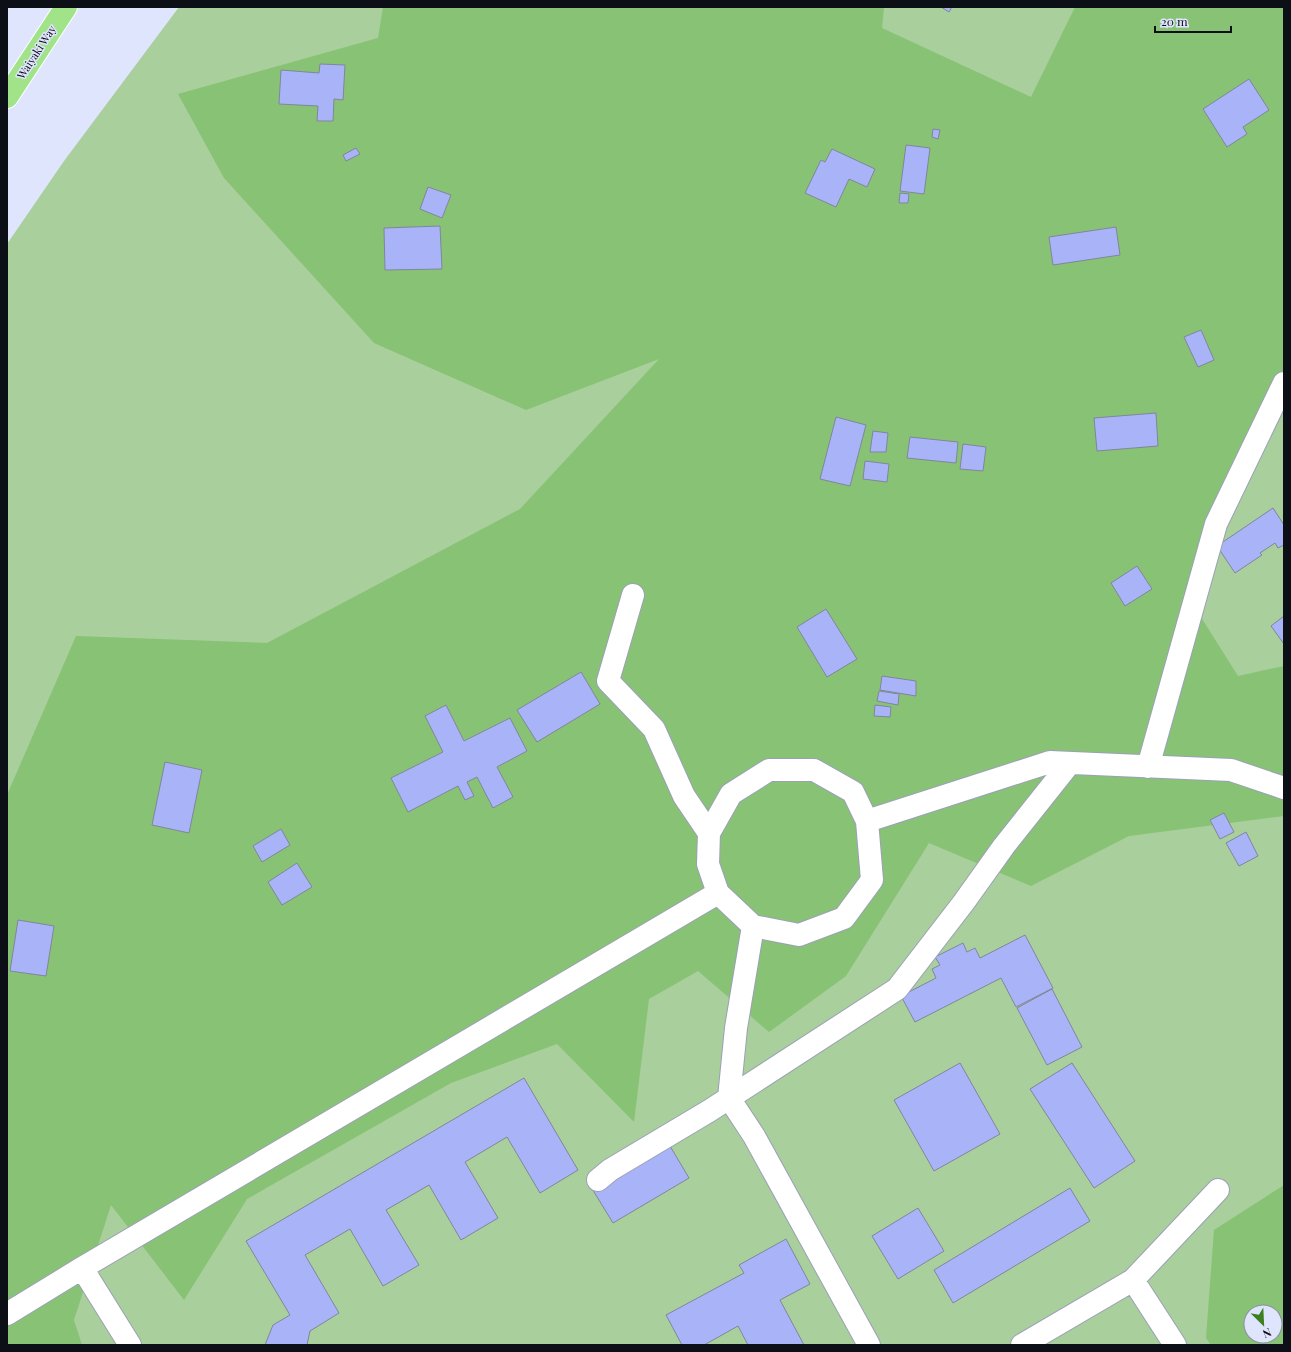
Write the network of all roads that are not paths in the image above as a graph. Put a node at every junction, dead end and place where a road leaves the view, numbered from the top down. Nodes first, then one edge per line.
1 (66, 7) edge
2 (7, 97) edge
3 (1284, 383) edge
4 (633, 594) dead end
5 (1070, 763) junction
6 (1148, 767) junction
7 (1284, 788) edge
8 (867, 821) junction
9 (710, 833) junction
10 (718, 893) junction
11 (752, 926) junction
12 (729, 1098) junction
13 (598, 1180) dead end
14 (1218, 1190) dead end
15 (82, 1268) junction
16 (1134, 1280) junction
17 (7, 1314) edge
18 (130, 1345) edge
19 (869, 1345) edge
20 (1022, 1345) edge
21 (1175, 1345) edge

1 - 2 highway, Waiyaki Way
3 - 6 lane
4 - 9 lane
5 - 6 lane
5 - 8 lane
5 - 12 lane
6 - 7 lane
8 - 9 lane
8 - 11 lane
9 - 10 lane
10 - 11 lane
10 - 15 lane
11 - 12 lane
12 - 13 lane
12 - 19 lane
14 - 16 lane
15 - 17 lane
15 - 18 lane
16 - 20 lane
16 - 21 lane

